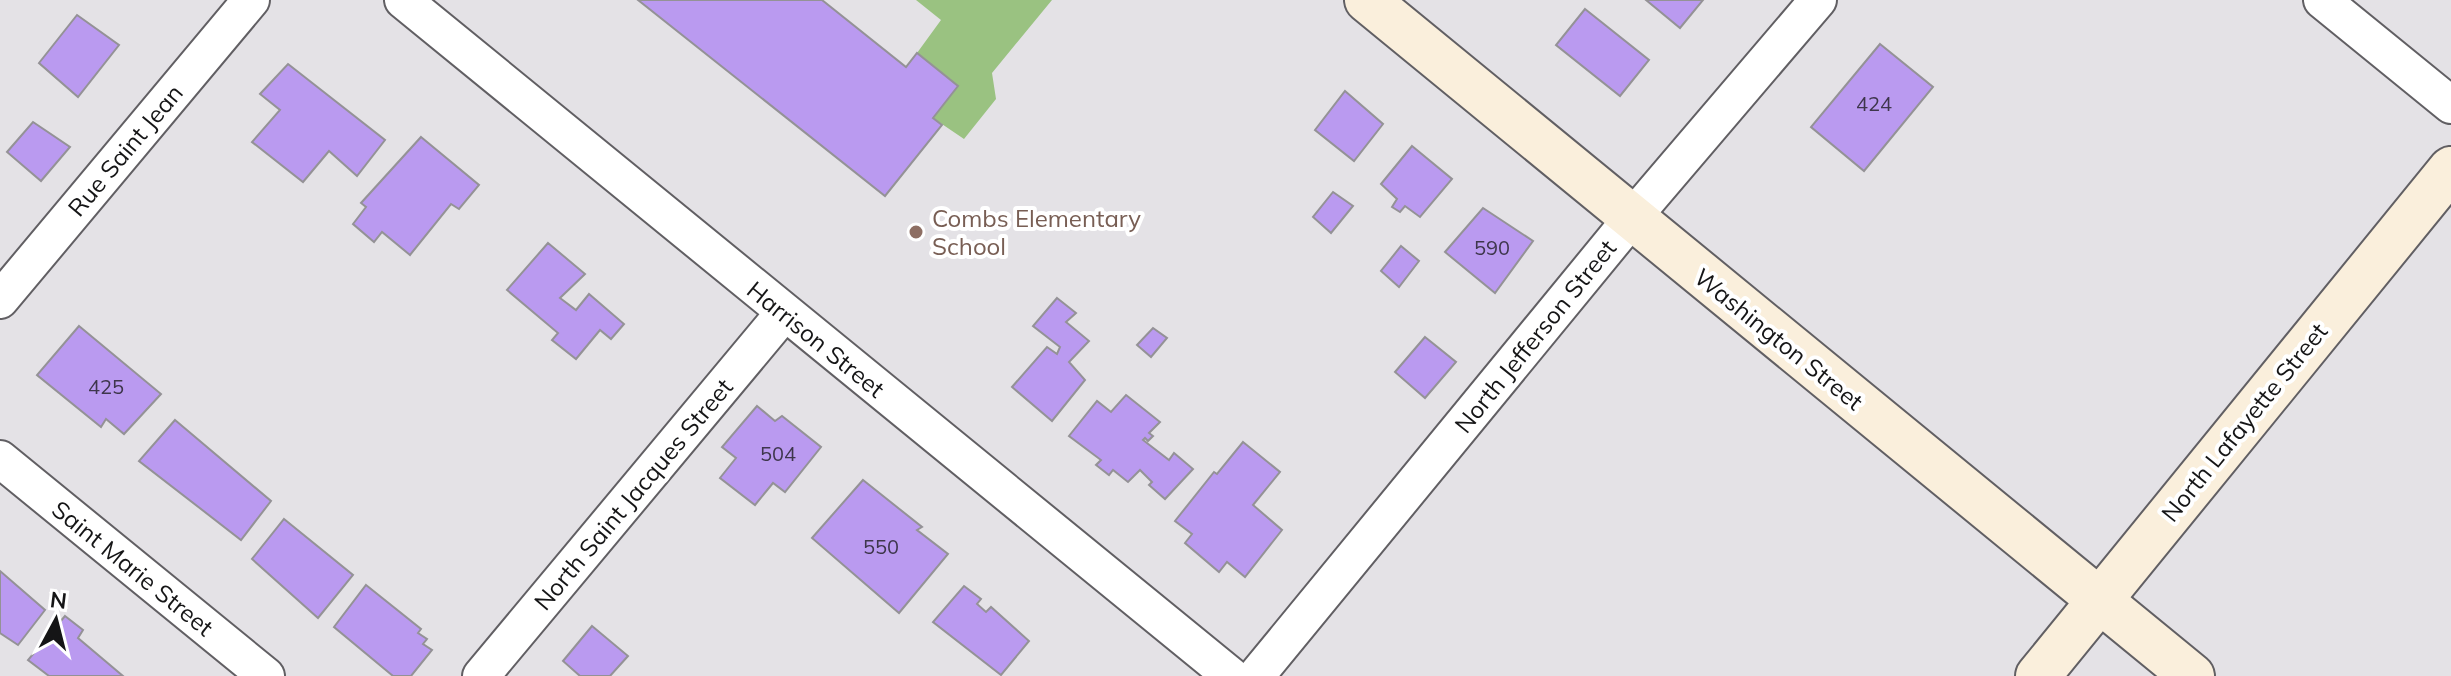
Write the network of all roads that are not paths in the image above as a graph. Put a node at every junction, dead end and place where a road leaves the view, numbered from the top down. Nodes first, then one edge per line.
1 (251, 0) edge
2 (403, 0) edge
3 (1367, 0) edge
4 (1818, 0) edge
5 (2322, 0) edge
6 (2451, 105) edge
7 (2451, 169) edge
8 (1632, 218) junction
9 (0, 300) edge
10 (784, 313) junction
11 (0, 459) edge
12 (2098, 600) junction
13 (266, 676) edge
14 (481, 676) edge
15 (1231, 676) edge
16 (1256, 676) edge
17 (2038, 676) edge
18 (2192, 676) edge

1 - 9 street, Rue Saint Jean
2 - 10 street, Harrison Street
3 - 8 main road, Washington Street
4 - 8 street, North Jefferson Street
5 - 6 street
7 - 12 main road, North Lafayette Street
8 - 12 main road, Washington Street
8 - 16 street, North Jefferson Street
10 - 14 street, North Saint Jacques Street
10 - 15 street, Harrison Street
11 - 13 street, Saint Marie Street
12 - 17 main road, North Lafayette Street
12 - 18 main road, Washington Street

